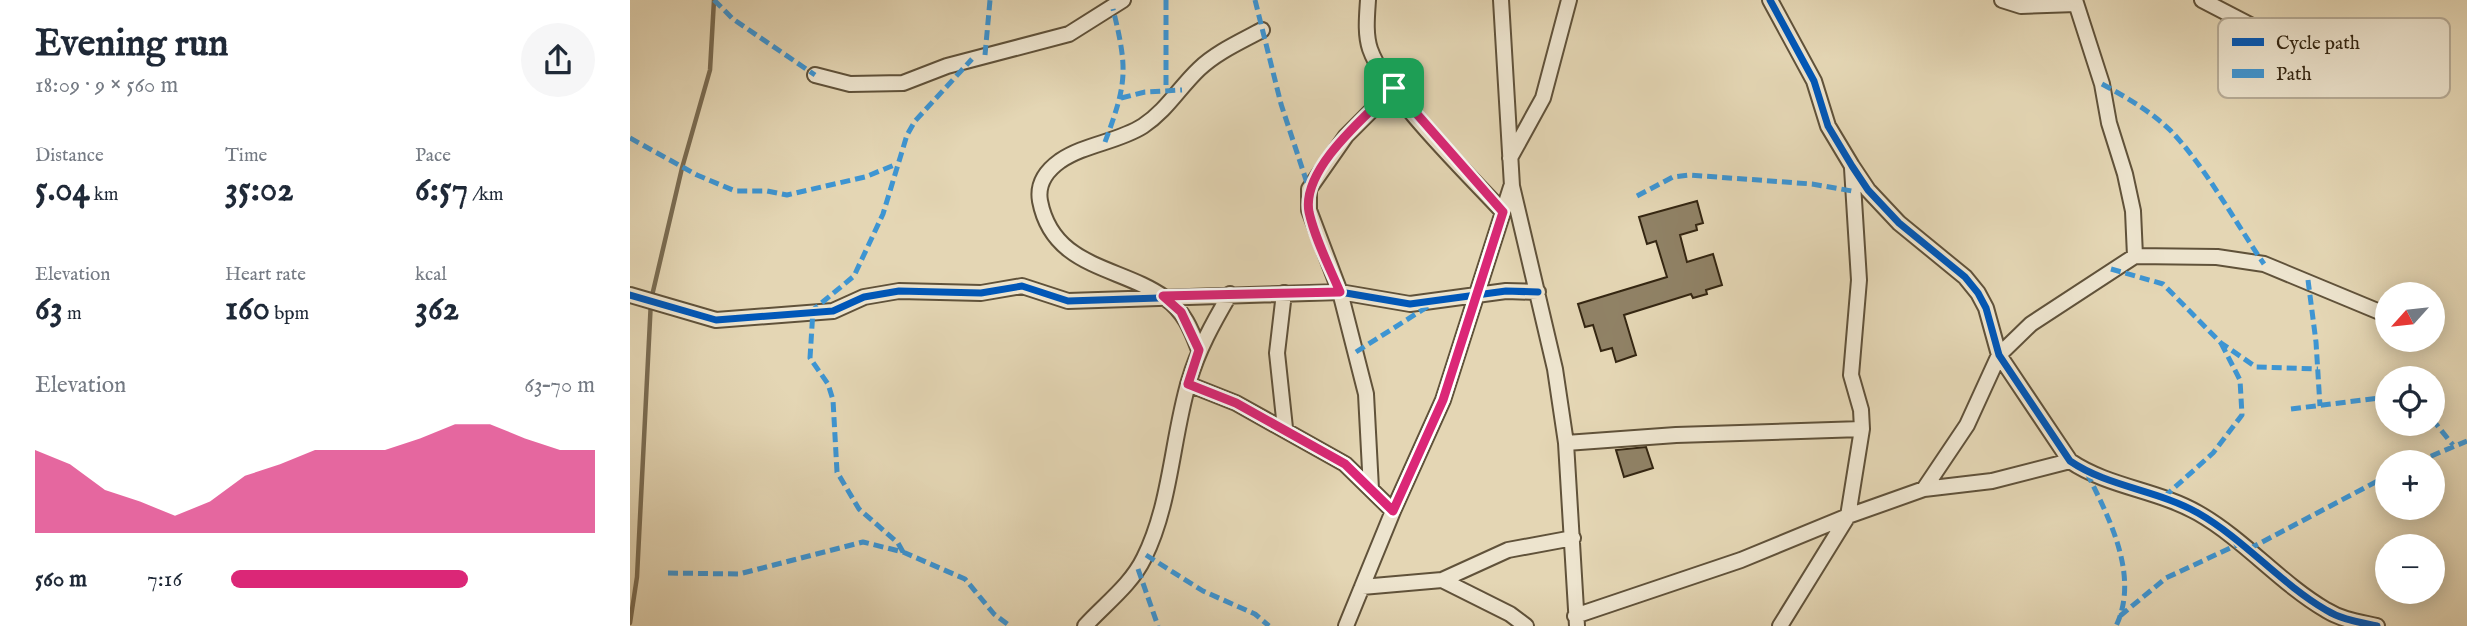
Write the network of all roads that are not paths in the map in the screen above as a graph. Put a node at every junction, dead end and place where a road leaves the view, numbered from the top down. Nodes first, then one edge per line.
1 (1123, 0) edge
2 (1368, 0) edge
3 (1501, 0) edge
4 (1569, 0) edge
5 (1770, 0) edge
6 (2002, 0) edge
7 (2202, 0) edge
8 (2075, 2) edge
9 (2237, 18) edge
10 (1262, 30) dead end
11 (815, 75) dead end
12 (1394, 88) junction
13 (1510, 158) junction
14 (1852, 166) junction
15 (1512, 186) junction
16 (1503, 212) junction
17 (2135, 256) junction
18 (1340, 292) junction
19 (1538, 292) junction
20 (1284, 293) junction
21 (1230, 294) junction
22 (630, 295) edge
23 (1163, 296) junction
24 (1476, 296) junction
25 (2375, 309) edge
26 (1199, 350) junction
27 (1999, 355) junction
28 (1188, 384) junction
29 (1285, 428) junction
30 (1862, 429) junction
31 (1566, 443) junction
32 (2070, 461) junction
33 (1371, 489) junction
34 (1924, 489) junction
35 (1393, 511) junction
36 (1848, 516) junction
37 (1573, 538) junction
38 (1442, 580) junction
39 (1362, 587) junction
40 (1576, 621) edge
41 (1085, 626) edge
42 (1346, 626) edge
43 (1526, 626) edge
44 (1780, 626) edge
45 (2377, 626) edge

1 - 11 street
2 - 12 street
3 - 13 street
4 - 13 street
5 - 14 street
6 - 8 street
7 - 9 street
8 - 17 street
10 - 23 street
12 - 16 street
12 - 18 street
13 - 15 street
14 - 27 street
14 - 30 street
15 - 16 street
15 - 19 street
16 - 24 street
17 - 25 street
17 - 27 street
18 - 20 street
18 - 24 street
18 - 33 street
19 - 24 street
19 - 31 street
20 - 21 street
20 - 29 street
21 - 23 street
21 - 26 street
22 - 23 street
23 - 26 street
24 - 35 street
26 - 28 street
27 - 32 street
27 - 34 street
28 - 29 street
28 - 41 street
29 - 33 street
30 - 31 street
30 - 36 street
31 - 37 street
32 - 34 street
32 - 45 street
33 - 35 street
34 - 36 street
35 - 39 street
36 - 40 street
36 - 44 street
37 - 38 street
37 - 40 street
38 - 39 street
38 - 43 street
39 - 42 street

